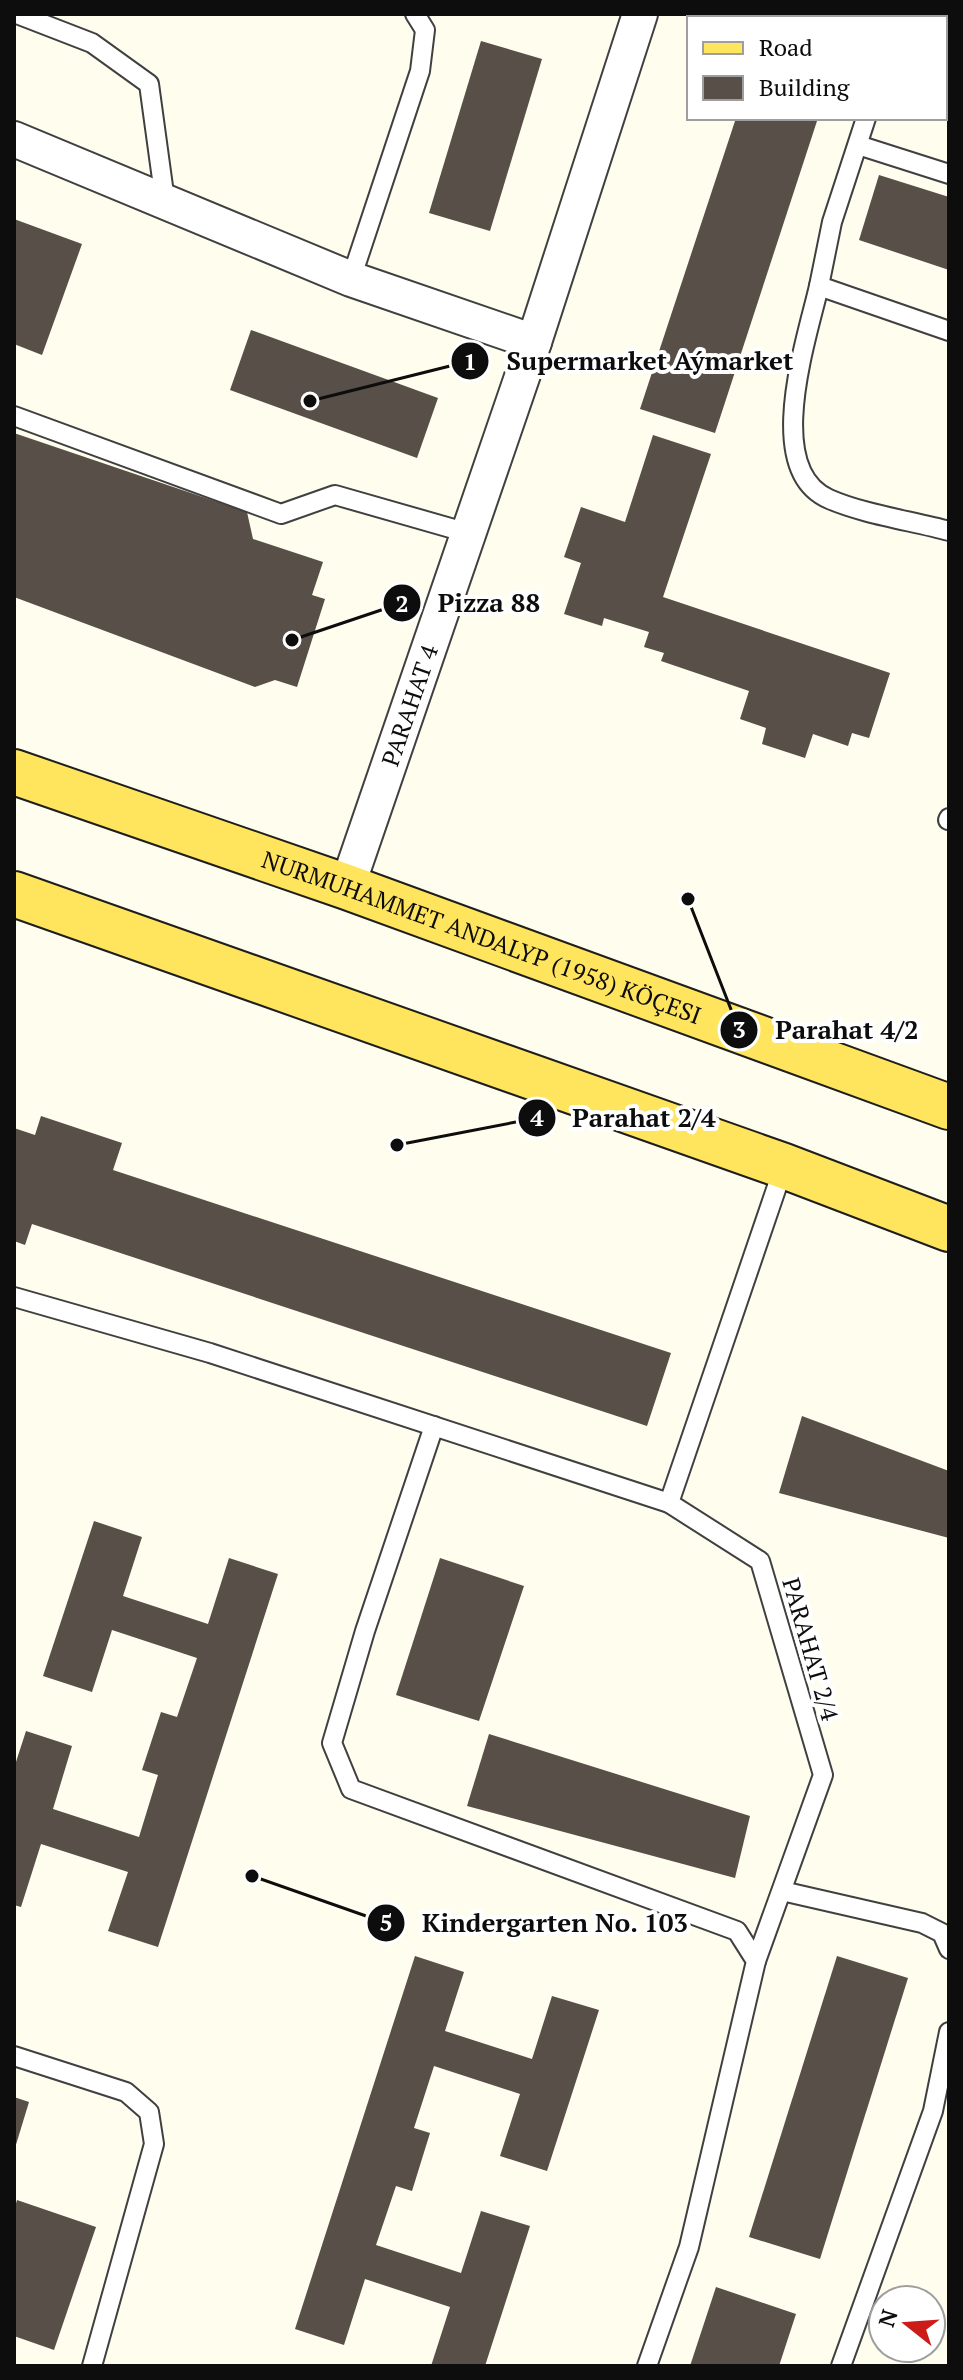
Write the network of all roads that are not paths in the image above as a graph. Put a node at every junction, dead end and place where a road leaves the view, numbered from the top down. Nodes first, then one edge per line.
1 (17, 14) edge
2 (415, 14) edge
3 (640, 14) edge
4 (865, 120) edge
5 (14, 139) edge
6 (858, 145) junction
7 (949, 174) edge
8 (165, 201) junction
9 (351, 279) junction
10 (819, 286) junction
11 (949, 331) edge
12 (534, 342) junction
13 (14, 416) edge
14 (949, 531) edge
15 (468, 533) junction
16 (14, 772) edge
17 (347, 887) junction
18 (15, 899) edge
19 (949, 1107) edge
20 (784, 1166) junction
21 (949, 1229) edge
22 (14, 1297) edge
23 (434, 1426) junction
24 (669, 1503) junction
25 (782, 1891) junction
26 (949, 1949) edge
27 (756, 1961) junction
28 (949, 2032) edge
29 (14, 2056) edge
30 (92, 2366) edge
31 (647, 2366) edge
32 (841, 2366) edge

1 - 8 lane
2 - 9 lane
3 - 12 street, PARAHAT 4
4 - 6 lane
5 - 8 street
6 - 7 lane
6 - 10 lane
8 - 9 street
9 - 12 street
10 - 11 lane
10 - 14 lane
12 - 15 street, PARAHAT 4
13 - 15 lane
15 - 17 street, PARAHAT 4
16 - 17 main road, NURMUHAMMET ANDALYP (1958) KÖÇESI
17 - 19 main road, NURMUHAMMET ANDALYP (1958) KÖÇESI
18 - 20 main road
20 - 21 main road
20 - 24 lane
22 - 23 lane, PARAHAT 2/4
23 - 24 lane, PARAHAT 2/4
23 - 27 lane
24 - 25 lane, PARAHAT 2/4
25 - 26 lane
25 - 27 lane, PARAHAT 2/4
27 - 31 lane, PARAHAT 2/4
28 - 32 lane
29 - 30 lane

